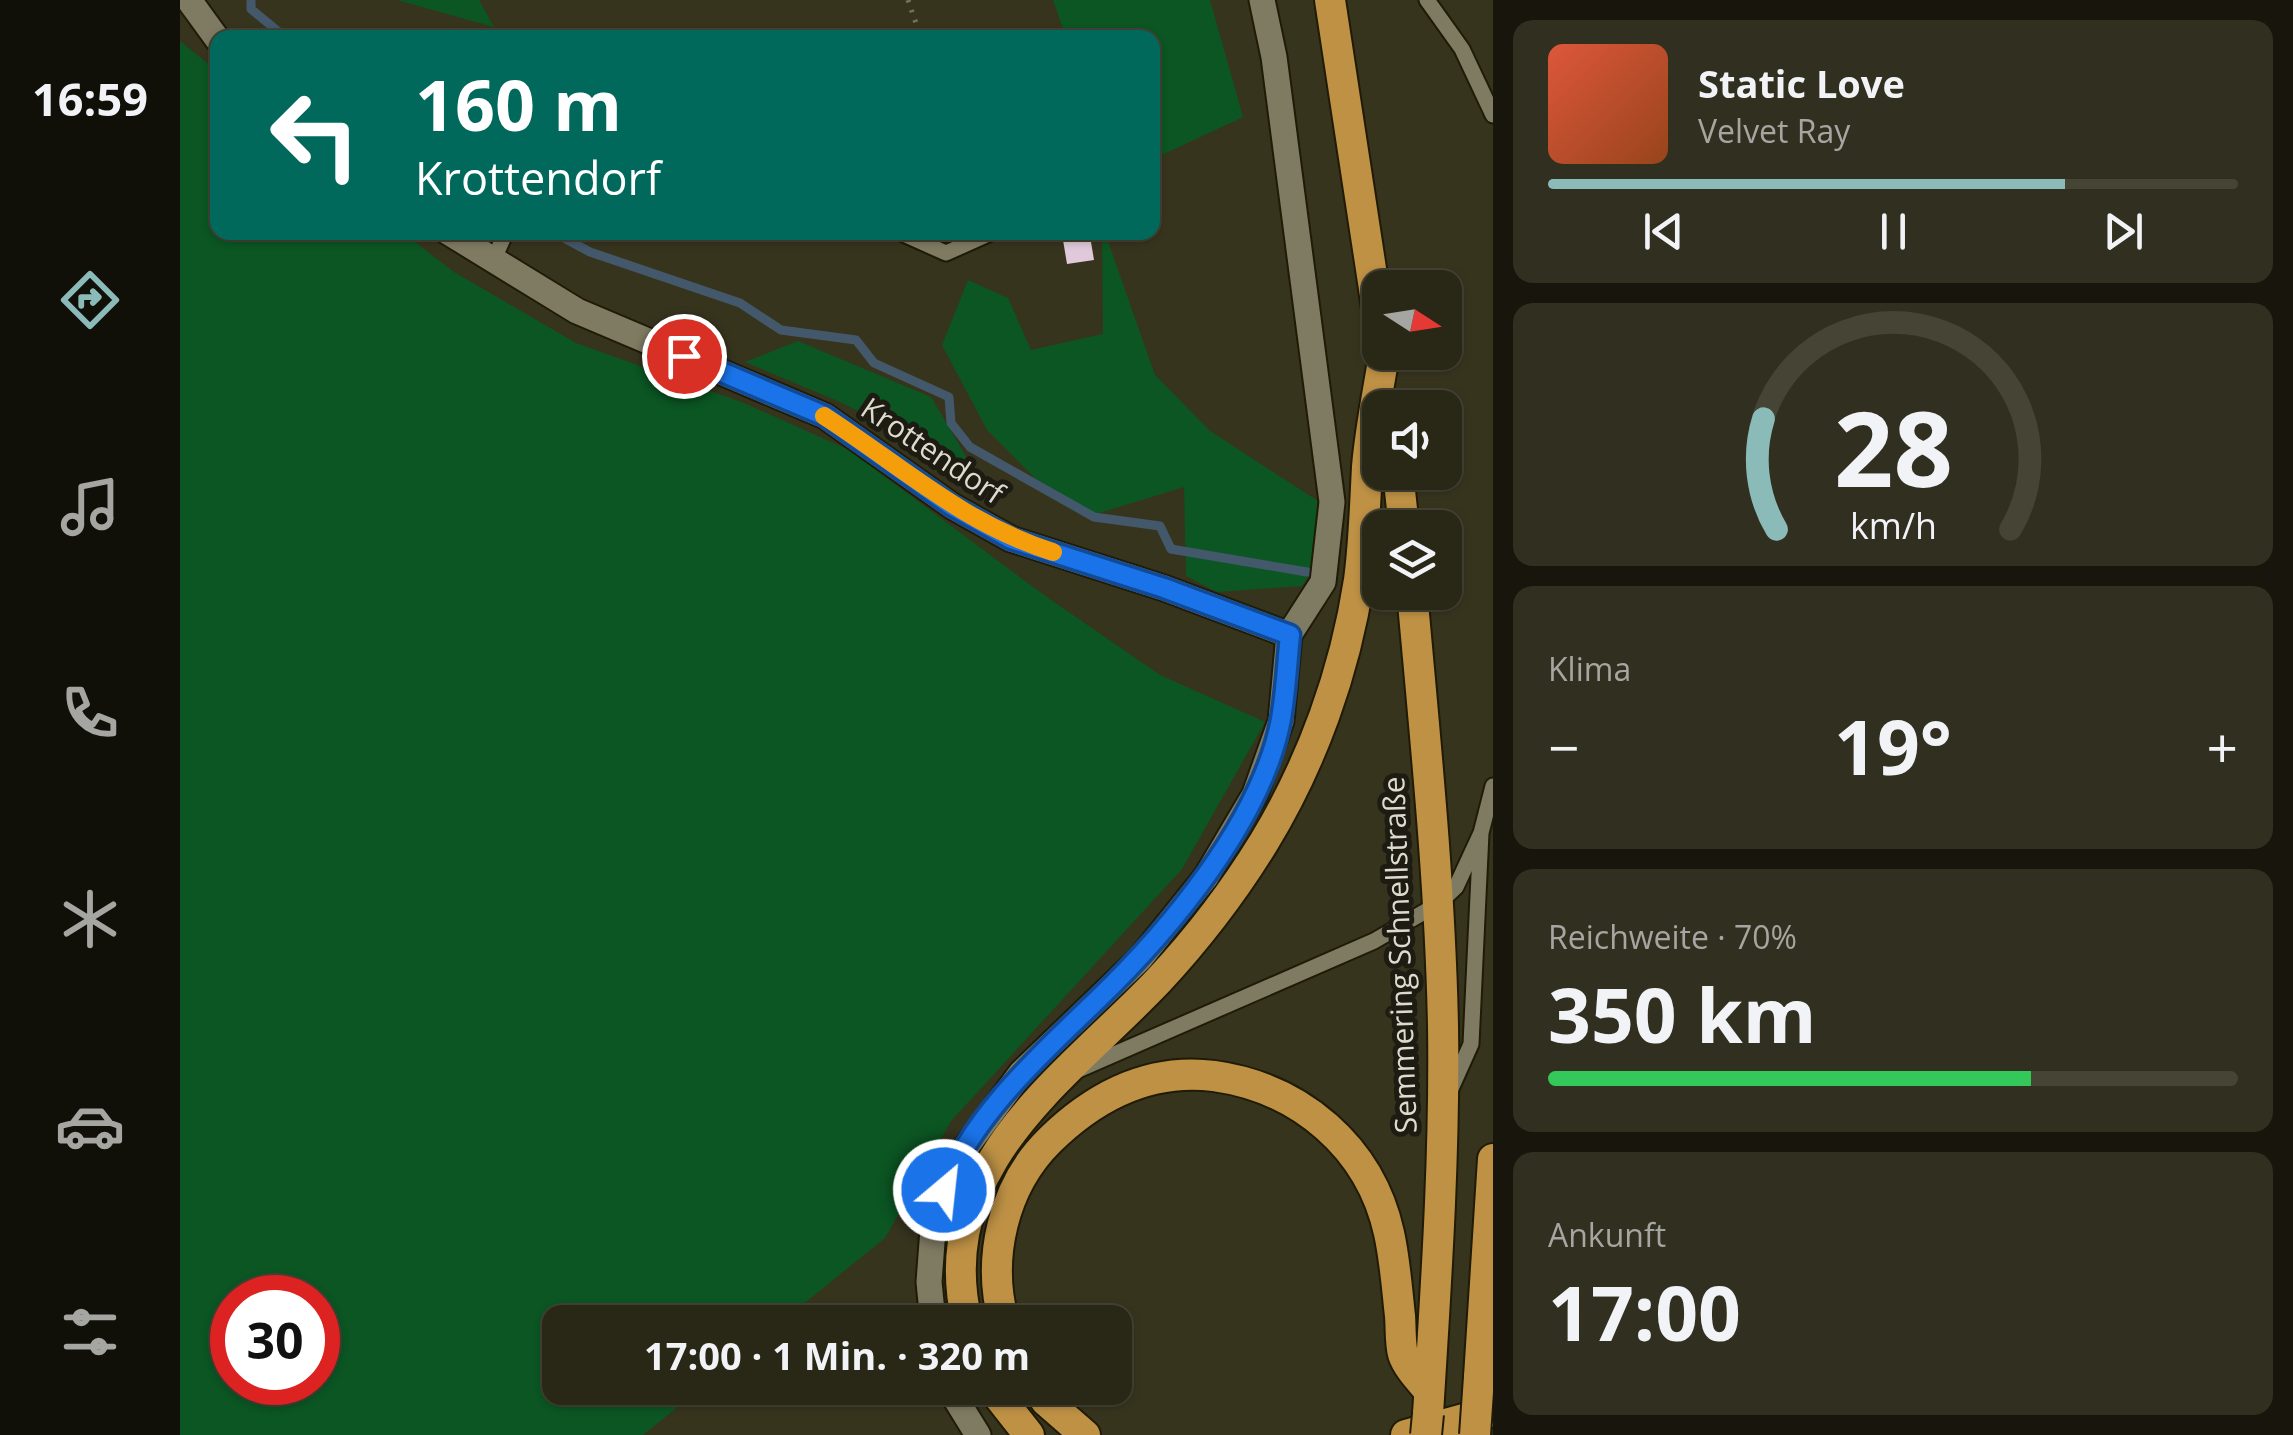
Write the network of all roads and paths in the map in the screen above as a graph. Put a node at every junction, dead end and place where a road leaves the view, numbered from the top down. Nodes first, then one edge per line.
1 (189, 0) edge
2 (908, 0) edge
3 (1262, 0) edge
4 (1330, 0) edge
5 (1427, 0) edge
6 (211, 30) edge
7 (918, 30) edge
8 (1493, 114) edge
9 (460, 240) edge
10 (502, 240) edge
11 (918, 240) edge
12 (974, 240) edge
13 (493, 261) junction
14 (1371, 270) edge
15 (1379, 370) edge
16 (1414, 610) edge
17 (1290, 635) junction
18 (1493, 786) edge
19 (1481, 832) junction
20 (1438, 904) junction
21 (1057, 1079) junction
22 (1444, 1105) junction
23 (1493, 1159) edge
24 (931, 1305) edge
25 (964, 1305) edge
26 (1000, 1305) edge
27 (1429, 1391) junction
28 (959, 1405) edge
29 (1005, 1405) edge
30 (1052, 1405) edge
31 (1493, 1411) edge
32 (1450, 1431) edge
33 (978, 1435) edge
34 (1029, 1435) edge
35 (1085, 1435) edge
36 (1406, 1435) edge

1 - 6 street
2 - 7 path
3 - 17 street
4 - 14 highway
5 - 8 lane
9 - 13 street, Krottendorf
10 - 13 lane
11 - 12 lane
13 - 17 street, Krottendorf
15 - 21 highway
16 - 20 highway, Semmering Schnellstraße
17 - 24 street
18 - 19 lane
19 - 20 lane
19 - 22 lane
20 - 21 lane
20 - 22 highway, Semmering Schnellstraße
21 - 25 highway
22 - 27 highway, Semmering Schnellstraße
23 - 32 highway, bridge
26 - 27 highway
27 - 32 highway, Semmering Schnellstraße, bridge
28 - 33 street
29 - 34 highway
30 - 35 highway
31 - 32 highway
32 - 36 highway

